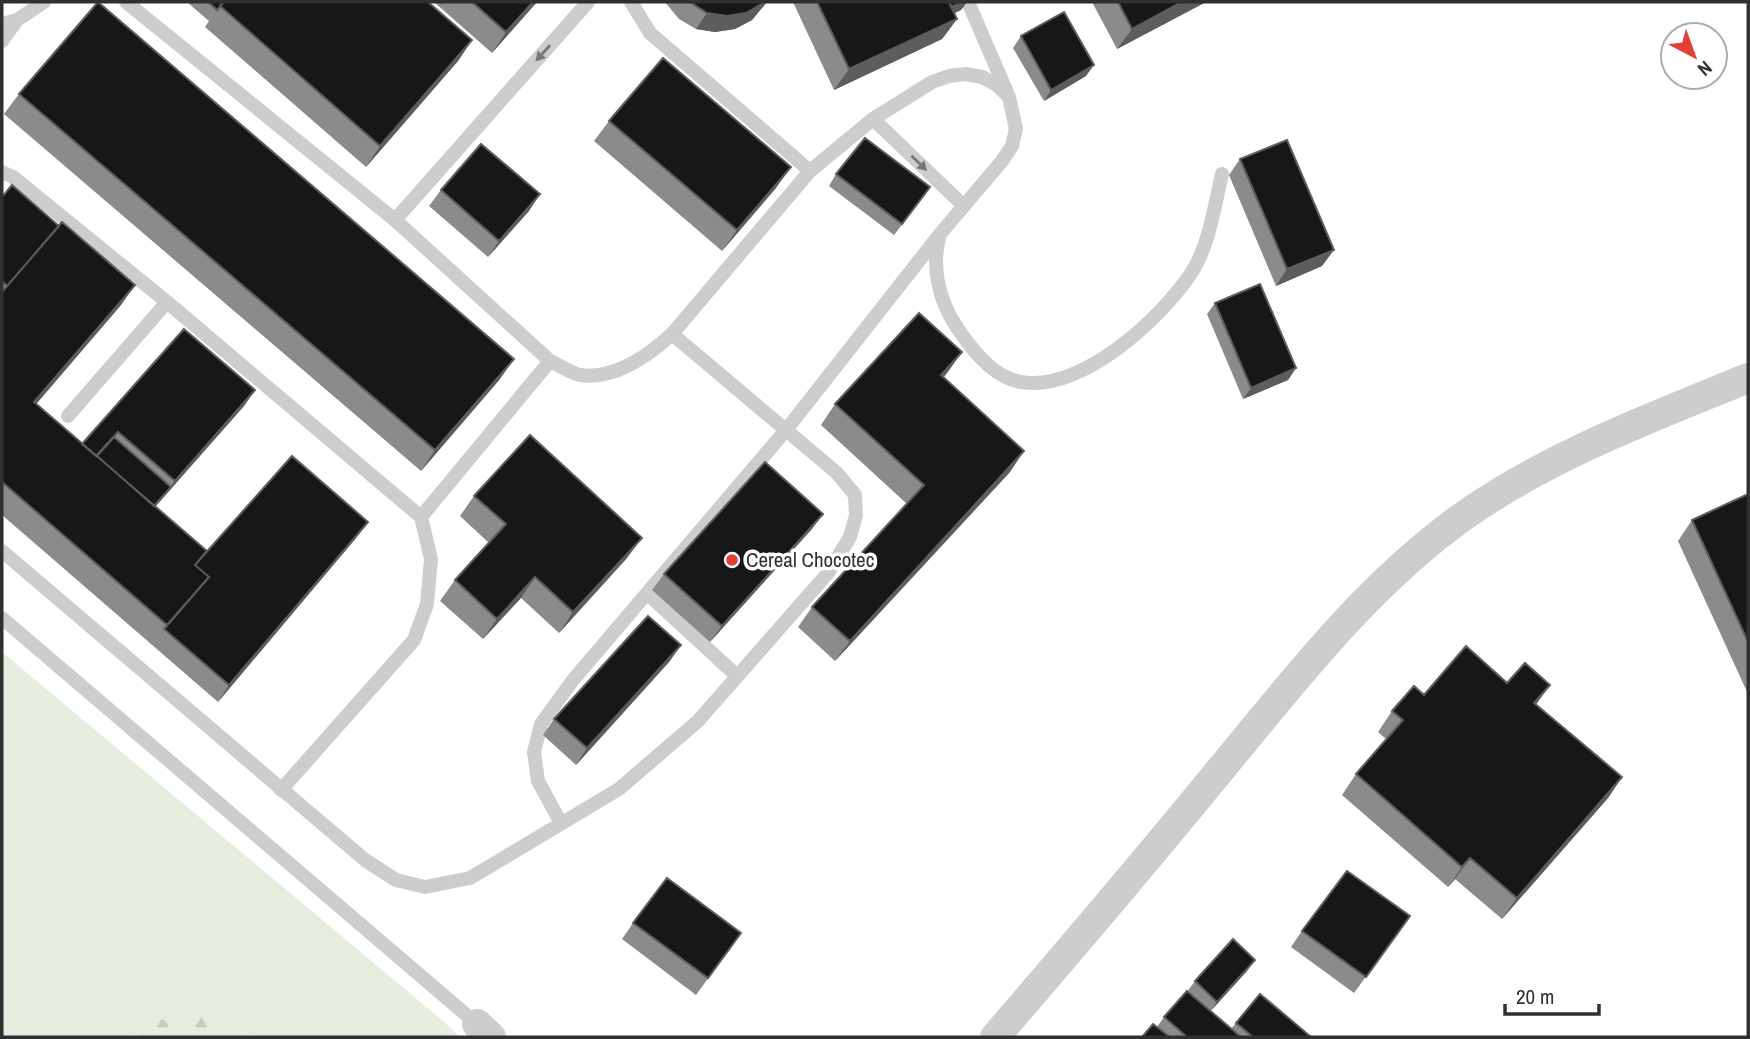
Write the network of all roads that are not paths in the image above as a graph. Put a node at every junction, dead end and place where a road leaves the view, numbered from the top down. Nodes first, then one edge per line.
1 (44, 2) edge
2 (125, 2) edge
3 (588, 2) edge
4 (631, 2) edge
5 (968, 2) edge
6 (17, 20) junction
7 (2, 24) edge
8 (2, 41) edge
9 (1009, 97) junction
10 (873, 120) junction
11 (2, 159) edge
12 (810, 171) junction
13 (1222, 174) dead end
14 (7, 175) edge
15 (964, 206) junction
16 (395, 220) junction
17 (940, 234) junction
18 (167, 302) junction
19 (672, 334) junction
20 (550, 361) junction
21 (1748, 378) edge
22 (68, 416) dead end
23 (786, 429) junction
24 (421, 517) junction
25 (2, 551) edge
26 (648, 594) junction
27 (2, 618) edge
28 (737, 676) junction
29 (281, 790) junction
30 (561, 823) junction
31 (485, 1033) edge
32 (995, 1037) edge

1 - 6 lane
2 - 16 lane
3 -> 16 lane
4 - 12 lane
5 - 9 lane
6 - 7 lane
6 - 8 lane
9 - 10 lane
9 - 15 lane
10 - 12 lane
10 -> 15 lane
11 - 14 lane
12 - 19 lane
13 - 17 lane
14 - 18 lane
15 - 17 lane
16 - 20 lane
17 - 23 lane
18 - 22 lane
18 - 24 lane
19 - 20 lane
19 - 23 lane
20 - 24 lane
21 - 32 street
23 - 26 lane
23 - 28 lane
24 - 29 lane
25 - 29 lane
26 - 28 lane
26 - 30 lane
27 - 31 lane
28 - 30 lane
29 - 30 lane

